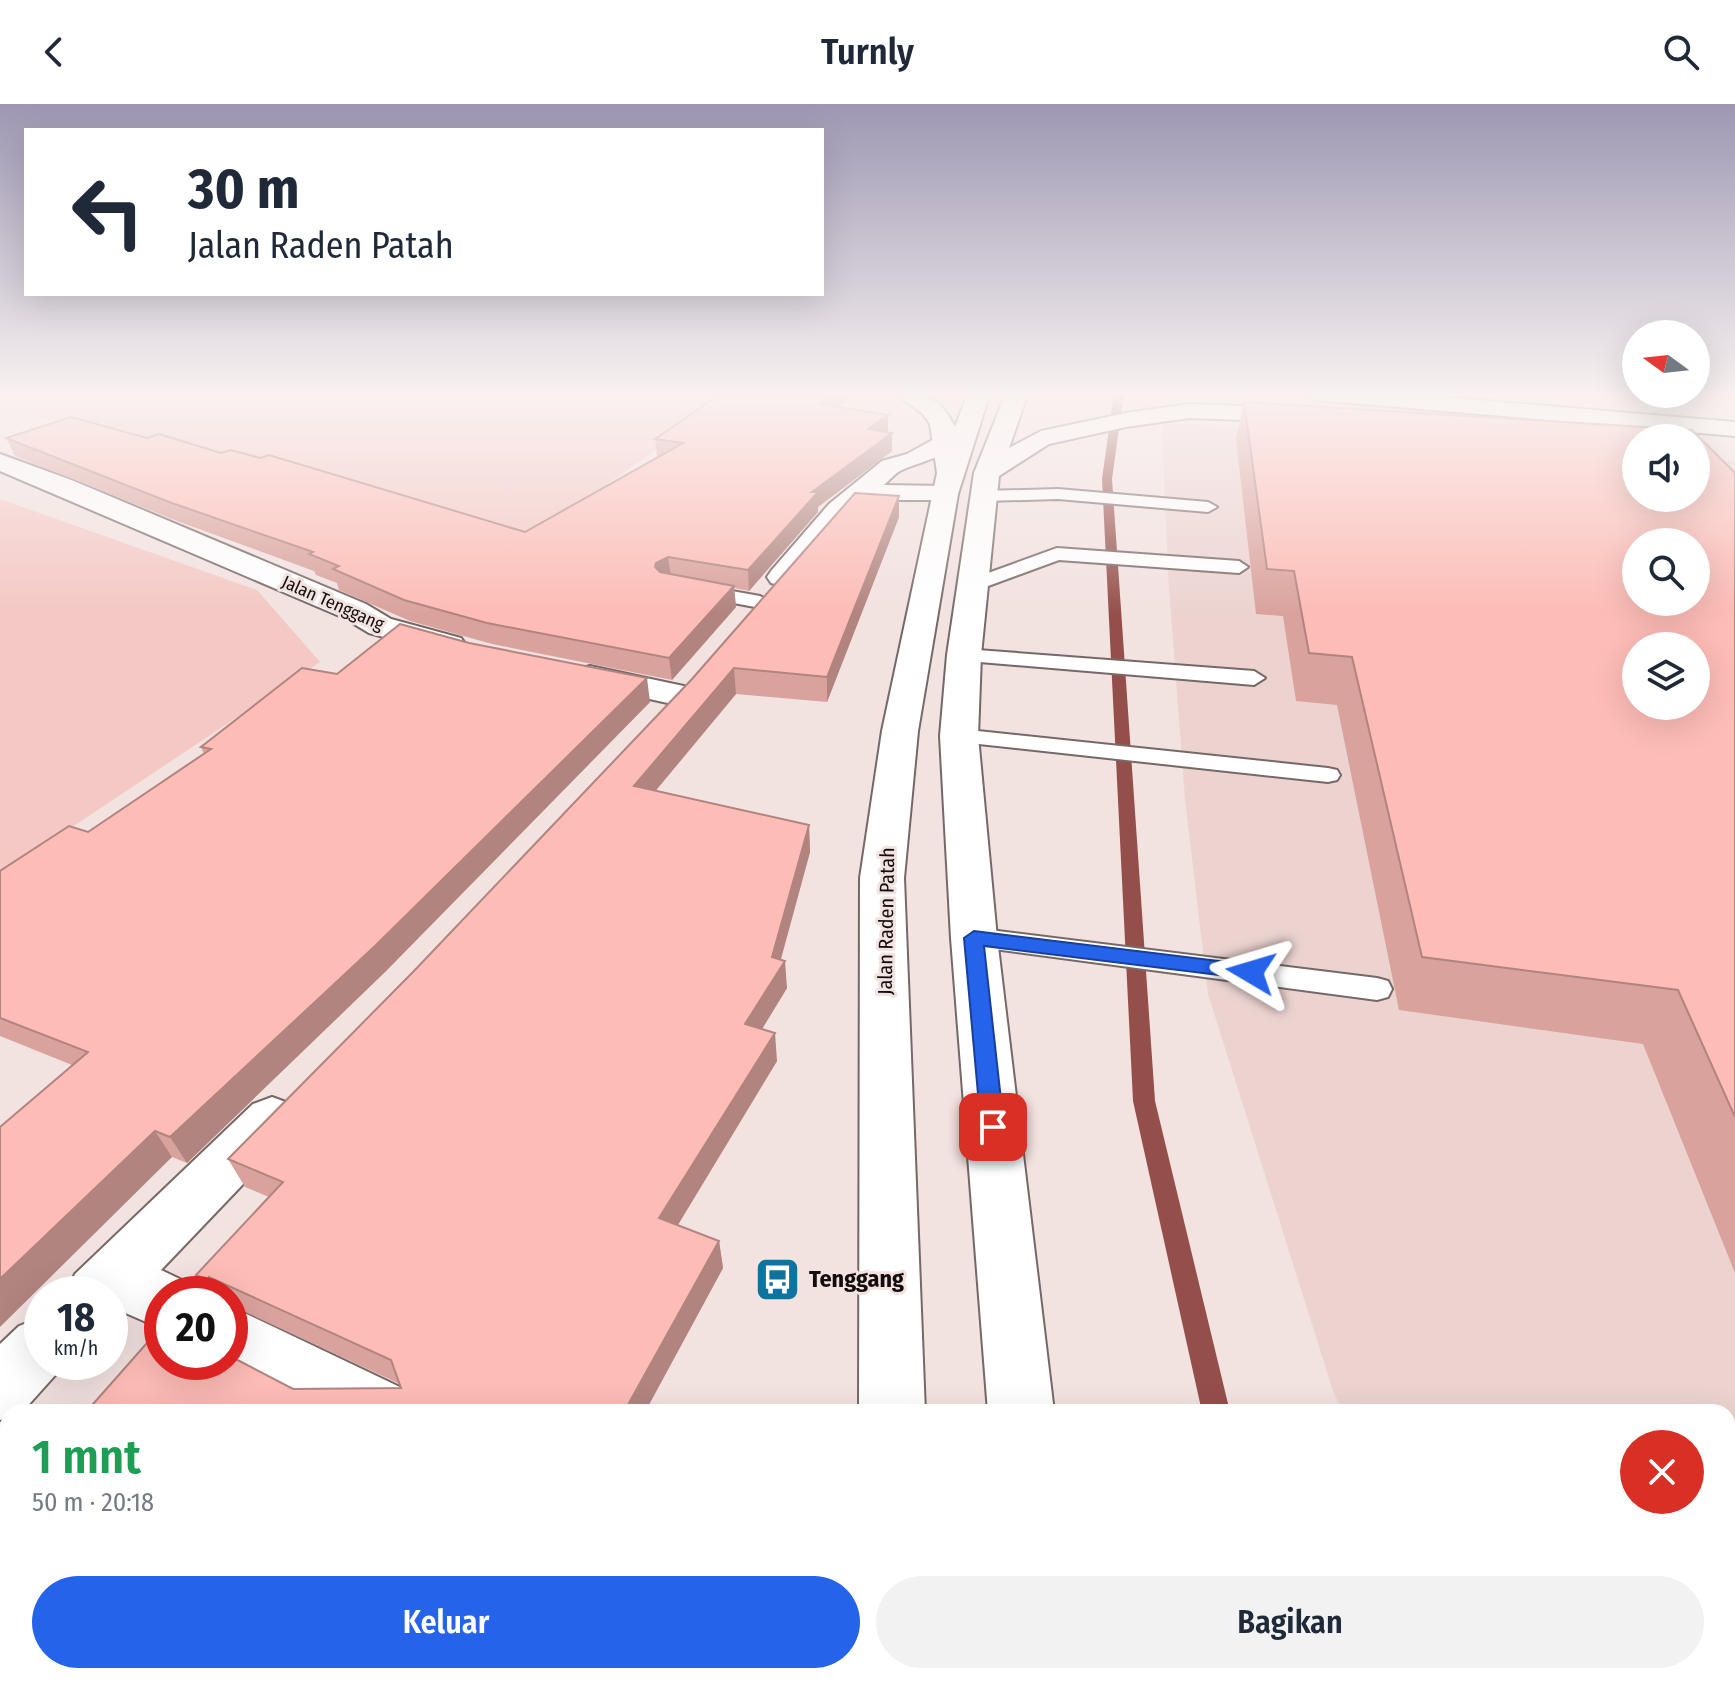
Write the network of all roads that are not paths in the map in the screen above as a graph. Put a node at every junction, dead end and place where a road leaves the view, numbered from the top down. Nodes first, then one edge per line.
1 (12, 467) edge
2 (890, 467) edge
3 (959, 467) edge
4 (969, 467) edge
5 (976, 467) edge
6 (995, 467) edge
7 (967, 484) junction
8 (859, 492) junction
9 (1208, 507) dead end
10 (1239, 567) dead end
11 (973, 585) junction
12 (685, 589) edge
13 (760, 602) junction
14 (472, 652) edge
15 (964, 655) junction
16 (560, 669) edge
17 (1254, 678) dead end
18 (681, 695) junction
19 (649, 729) edge
20 (959, 736) junction
21 (1328, 775) dead end
22 (974, 938) junction
23 (1377, 989) dead end
24 (304, 1087) edge
25 (128, 1288) edge
26 (248, 1345) edge
27 (24, 1365) edge
28 (0, 1388) edge
29 (364, 1404) edge
30 (892, 1404) edge
31 (1020, 1404) edge

1 - 14 main road, Jalan Tenggang
2 - 8 main road
3 - 7 main road
4 - 7 main road, Jalan Raden Patah
5 - 7 main road, Jalan Raden Patah
6 - 7 main road
7 - 8 main road
7 - 9 lane
7 - 11 main road, Jalan Raden Patah
7 - 30 main road, Jalan Raden Patah
8 - 13 main road
10 - 11 lane
11 - 15 main road, Jalan Raden Patah
12 - 13 lane
13 - 18 main road
15 - 17 lane
15 - 20 main road, Jalan Raden Patah
16 - 18 main road
18 - 19 main road
20 - 21 lane
20 - 22 main road, Jalan Raden Patah
22 - 23 lane
22 - 31 main road, Jalan Raden Patah
24 - 25 main road
26 - 29 main road
27 - 28 main road

